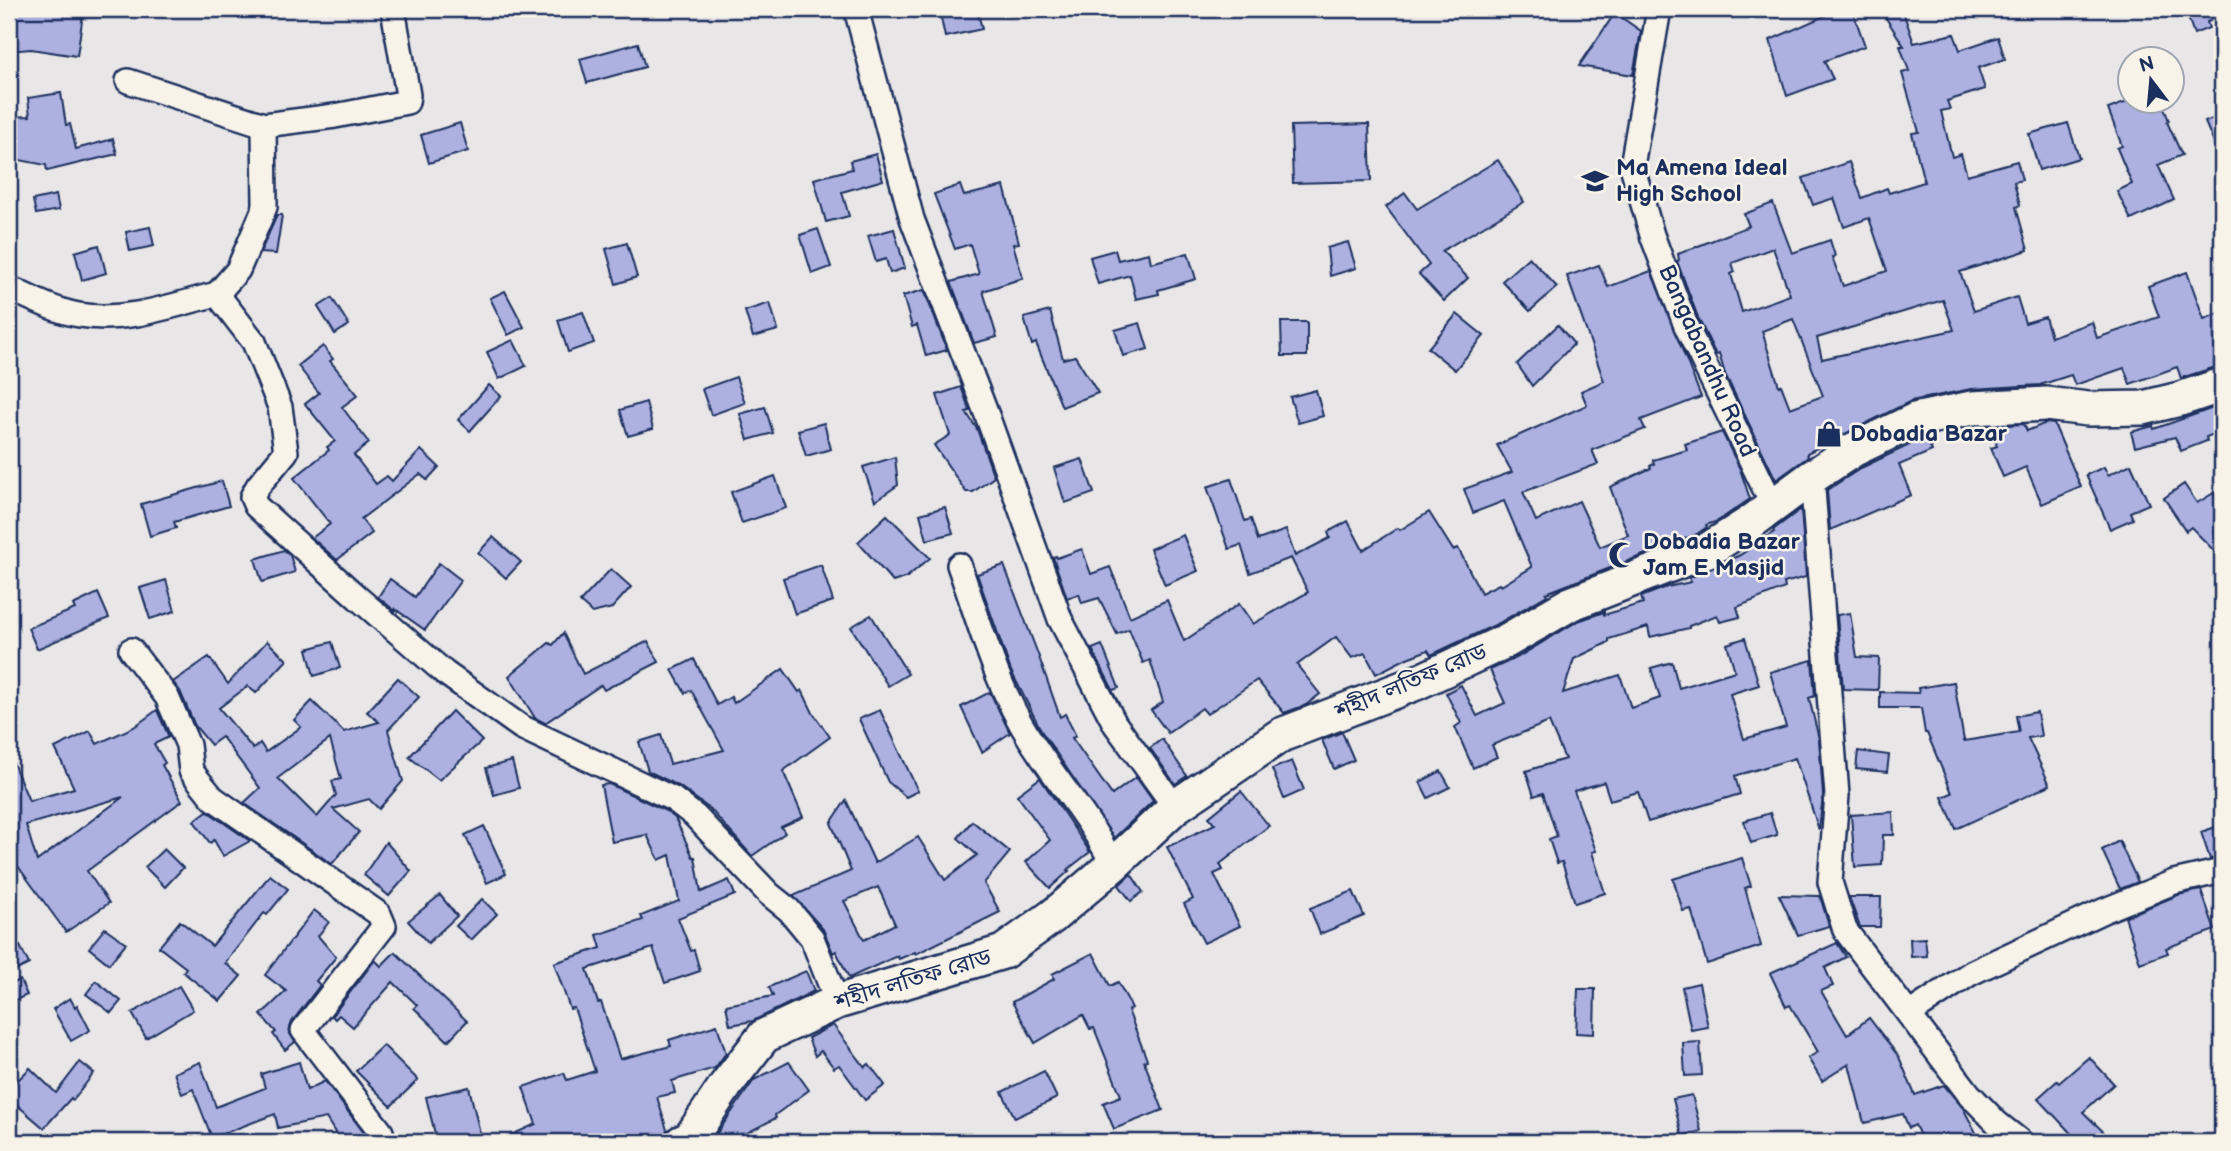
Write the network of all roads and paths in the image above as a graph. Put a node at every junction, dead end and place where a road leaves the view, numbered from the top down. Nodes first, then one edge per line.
1 (393, 9) edge
2 (856, 9) edge
3 (1659, 9) edge
4 (128, 81) dead end
5 (264, 125) junction
6 (9, 288) edge
7 (218, 294) junction
8 (2222, 385) edge
9 (1812, 477) junction
10 (1773, 506) junction
11 (959, 565) dead end
12 (131, 650) dead end
13 (1175, 807) junction
14 (1113, 865) junction
15 (2222, 871) edge
16 (837, 1002) junction
17 (1909, 1014) junction
18 (384, 1142) edge
19 (687, 1142) edge
20 (2021, 1142) edge

1 - 5 street
2 - 13 street
3 - 10 street, Bangabandhu Road
4 - 5 street
5 - 7 street
6 - 7 street
7 - 16 street
8 - 9 street, শহীদ লতিফ রোড
9 - 10 street, শহীদ লতিফ রোড
9 - 17 street
10 - 13 street, শহীদ লতিফ রোড
11 - 14 street
12 - 18 street
13 - 14 street, শহীদ লতিফ রোড
14 - 16 street, শহীদ লতিফ রোড
15 - 17 street
16 - 19 street, শহীদ লতিফ রোড
17 - 20 street

